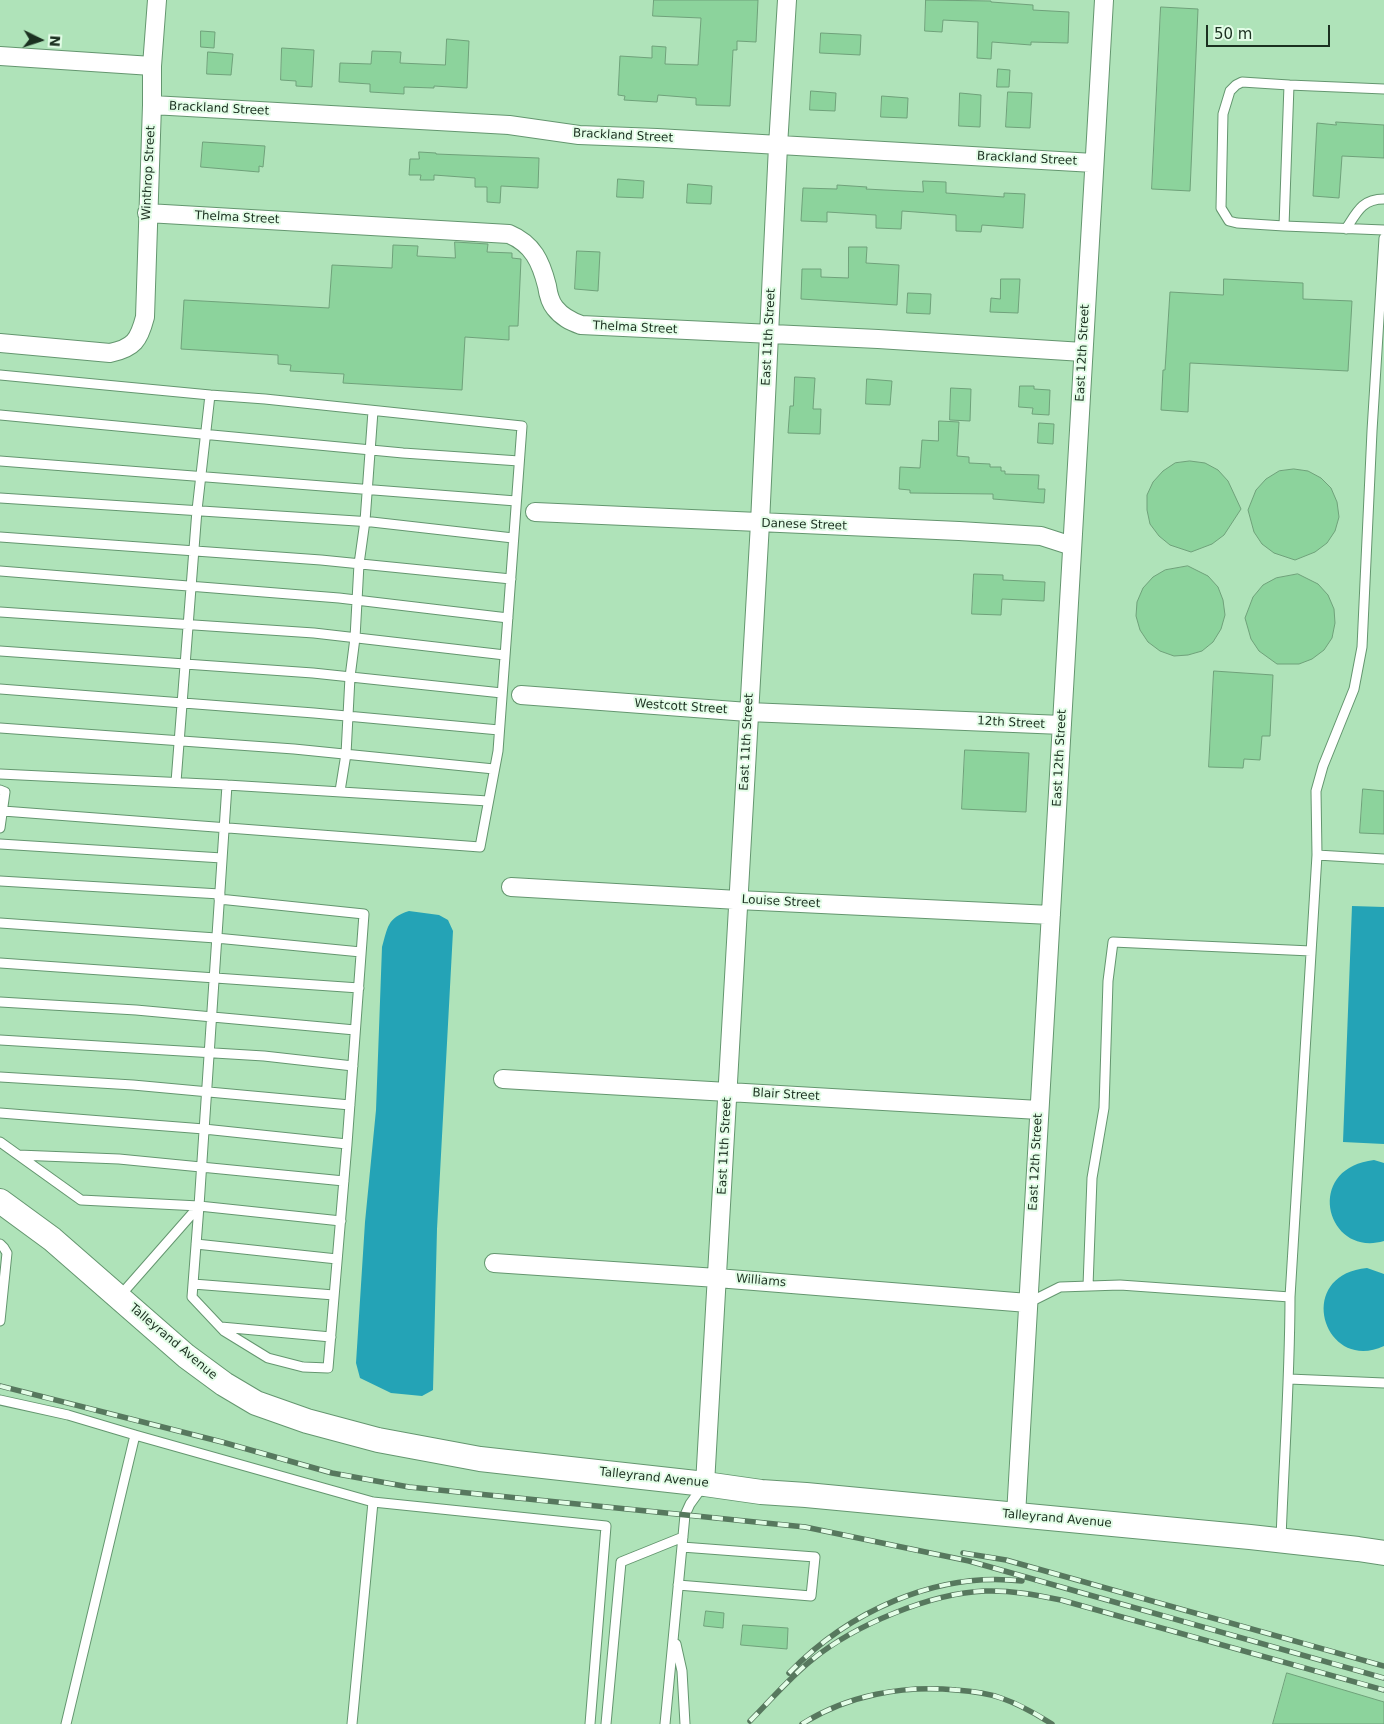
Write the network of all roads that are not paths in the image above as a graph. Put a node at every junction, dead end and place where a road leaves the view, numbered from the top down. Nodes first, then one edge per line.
1 (157, 0) edge
2 (787, 0) edge
3 (1104, 0) edge
4 (0, 56) edge
5 (152, 66) junction
6 (1289, 84) junction
7 (1384, 89) edge
8 (152, 105) junction
9 (778, 146) junction
10 (1094, 163) junction
11 (1384, 199) edge
12 (147, 213) junction
13 (1284, 226) junction
14 (1346, 229) junction
15 (1384, 230) edge
16 (1384, 238) edge
17 (769, 335) junction
18 (0, 343) edge
19 (1083, 352) junction
20 (0, 375) edge
21 (210, 395) junction
22 (373, 410) junction
23 (0, 416) edge
24 (206, 435) junction
25 (370, 450) junction
26 (0, 461) edge
27 (519, 461) junction
28 (201, 476) junction
29 (367, 488) junction
30 (0, 498) edge
31 (516, 501) junction
32 (197, 510) junction
33 (534, 512) dead end
34 (364, 521) junction
35 (760, 523) junction
36 (0, 537) edge
37 (513, 538) junction
38 (1072, 546) junction
39 (195, 551) junction
40 (359, 564) junction
41 (0, 571) edge
42 (511, 579) junction
43 (191, 586) junction
44 (358, 600) junction
45 (0, 612) edge
46 (508, 618) junction
47 (188, 624) junction
48 (355, 638) junction
49 (0, 651) edge
50 (505, 655) junction
51 (186, 664) junction
52 (350, 677) junction
53 (0, 689) edge
54 (502, 693) junction
55 (521, 696) dead end
56 (182, 703) junction
57 (748, 712) junction
58 (348, 716) junction
59 (961, 720) joint
60 (1062, 725) junction
61 (0, 728) edge
62 (500, 730) junction
63 (180, 741) junction
64 (346, 754) junction
65 (494, 769) junction
66 (0, 774) edge
67 (176, 782) junction
68 (227, 785) junction
69 (0, 790) edge
70 (340, 792) junction
71 (488, 801) junction
72 (2, 811) junction
73 (0, 828) edge
74 (225, 828) junction
75 (0, 844) edge
76 (1317, 855) junction
77 (222, 858) junction
78 (1384, 859) edge
79 (0, 881) edge
80 (511, 887) dead end
81 (219, 896) junction
82 (738, 900) junction
83 (1050, 914) junction
84 (0, 923) edge
85 (216, 938) junction
86 (1311, 951) junction
87 (361, 952) junction
88 (0, 964) edge
89 (214, 977) junction
90 (359, 988) junction
91 (0, 1002) edge
92 (211, 1017) junction
93 (355, 1030) junction
94 (0, 1040) edge
95 (209, 1052) junction
96 (353, 1066) junction
97 (0, 1077) edge
98 (503, 1079) dead end
99 (206, 1092) junction
100 (728, 1092) junction
101 (350, 1105) junction
102 (1039, 1110) junction
103 (0, 1113) edge
104 (204, 1128) junction
105 (0, 1142) edge
106 (347, 1144) junction
107 (17, 1155) junction
108 (200, 1168) junction
109 (344, 1181) junction
110 (1, 1203) edge
111 (198, 1206) junction
112 (341, 1220) junction
113 (0, 1244) edge
114 (196, 1244) junction
115 (338, 1259) junction
116 (494, 1263) dead end
117 (717, 1278) junction
118 (193, 1284) junction
119 (1088, 1286) junction
120 (334, 1295) junction
121 (119, 1297) junction
122 (1290, 1297) junction
123 (1028, 1303) junction
124 (0, 1321) edge
125 (221, 1327) junction
126 (331, 1337) junction
127 (1289, 1379) junction
128 (1384, 1383) edge
129 (0, 1400) edge
130 (135, 1435) junction
131 (705, 1484) junction
132 (372, 1502) junction
133 (1016, 1515) junction
134 (683, 1536) junction
135 (1281, 1541) junction
136 (682, 1547) junction
137 (1384, 1553) edge
138 (678, 1585) junction
139 (674, 1636) junction
140 (66, 1724) edge
141 (352, 1724) edge
142 (590, 1724) edge
143 (606, 1724) edge
144 (665, 1724) edge
145 (685, 1724) edge

1 - 5 street, Winthrop Street
2 - 9 street, East 11th Street
3 - 10 street, East 12th Street
4 - 5 street
5 - 8 street, Winthrop Street
6 - 7 lane
6 - 13 lane
6 - 13 lane
8 - 9 street, Brackland Street
8 - 12 street, Winthrop Street
9 - 10 street, Brackland Street
9 - 17 street, East 11th Street
10 - 19 street, East 12th Street
11 - 14 lane
12 - 17 street, Thelma Street
12 - 18 street, Winthrop Street
13 - 14 lane
14 - 15 lane
16 - 76 lane
17 - 19 street, Thelma Street
17 - 35 street, East 11th Street
19 - 38 street, East 12th Street
20 - 21 lane
21 - 22 lane
21 - 24 lane
22 - 25 lane
22 - 27 lane
23 - 24 lane
24 - 25 lane
24 - 28 lane
25 - 27 lane
25 - 29 lane
26 - 28 lane
27 - 31 lane
28 - 29 lane
28 - 32 lane
29 - 31 lane
29 - 34 lane
30 - 32 lane
31 - 37 lane
32 - 34 lane
32 - 39 lane
33 - 35 street, Danese Street
34 - 37 lane
34 - 40 lane
35 - 38 street, Danese Street
35 - 57 street, East 11th Street
36 - 39 lane
37 - 42 lane
38 - 60 street, East 12th Street
39 - 40 lane
39 - 43 lane
40 - 42 lane
40 - 44 lane
41 - 43 lane
42 - 46 lane
43 - 44 lane
43 - 47 lane
44 - 46 lane
44 - 48 lane
45 - 47 lane
46 - 50 lane
47 - 48 lane
47 - 51 lane
48 - 50 lane
48 - 52 lane
49 - 51 lane
50 - 54 lane
51 - 52 lane
51 - 56 lane
52 - 54 lane
52 - 58 lane
53 - 56 lane
54 - 62 lane
55 - 57 street, Westcott Street
56 - 58 lane
56 - 63 lane
57 - 59 street, Westcott Street
57 - 82 street, East 11th Street
58 - 62 lane
58 - 64 lane
59 - 60 street, 12th Street
60 - 83 street, East 12th Street
61 - 63 lane
62 - 65 lane
63 - 64 lane
63 - 67 lane
64 - 65 lane
64 - 70 lane
65 - 71 lane
66 - 67 lane
67 - 68 lane
68 - 70 lane
68 - 74 lane
69 - 72 lane
70 - 71 lane
71 - 74 lane
72 - 73 lane
72 - 74 lane
74 - 77 lane
75 - 77 lane
76 - 78 lane
76 - 86 lane
77 - 81 lane
79 - 81 lane
80 - 82 street, Louise Street
81 - 85 lane
81 - 87 lane
82 - 83 street, Louise Street
82 - 100 street, East 11th Street
83 - 102 street, East 12th Street
84 - 85 lane
85 - 87 lane
85 - 89 lane
86 - 119 lane
86 - 122 lane
87 - 90 lane
88 - 89 lane
89 - 90 lane
89 - 92 lane
90 - 93 lane
91 - 92 lane
92 - 93 lane
92 - 95 lane
93 - 96 lane
94 - 95 lane
95 - 96 lane
95 - 99 lane
96 - 101 lane
97 - 99 lane
98 - 100 street, Blair Street
99 - 101 lane
99 - 104 lane
100 - 102 street, Blair Street
100 - 117 street, East 11th Street
101 - 106 lane
102 - 123 street, East 12th Street
103 - 104 lane
104 - 106 lane
104 - 108 lane
105 - 107 lane
106 - 109 lane
107 - 108 lane
107 - 111 lane
108 - 109 lane
108 - 111 lane
109 - 112 lane
110 - 121 street, Talleyrand Avenue
111 - 112 lane
111 - 114 lane
111 - 121 lane
112 - 115 lane
113 - 124 lane
114 - 115 lane
114 - 118 lane
115 - 120 lane
116 - 117 street, Williams
117 - 123 street, Williams
117 - 131 street, East 11th Street
118 - 120 lane
118 - 125 lane
119 - 122 lane
119 - 123 lane
120 - 126 lane
121 - 131 street, Talleyrand Avenue
122 - 127 lane
123 - 133 street, East 12th Street
125 - 126 lane
125 - 126 lane
127 - 128 lane
127 - 135 lane
129 - 130 lane
130 - 132 lane
130 - 140 lane
131 - 133 street, Talleyrand Avenue
131 - 134 lane
132 - 141 lane
132 - 142 lane
133 - 135 street, Talleyrand Avenue
134 - 136 lane
134 - 143 lane
135 - 137 street, Talleyrand Avenue
136 - 138 lane
136 - 138 lane
138 - 139 lane
139 - 144 lane
139 - 145 lane

